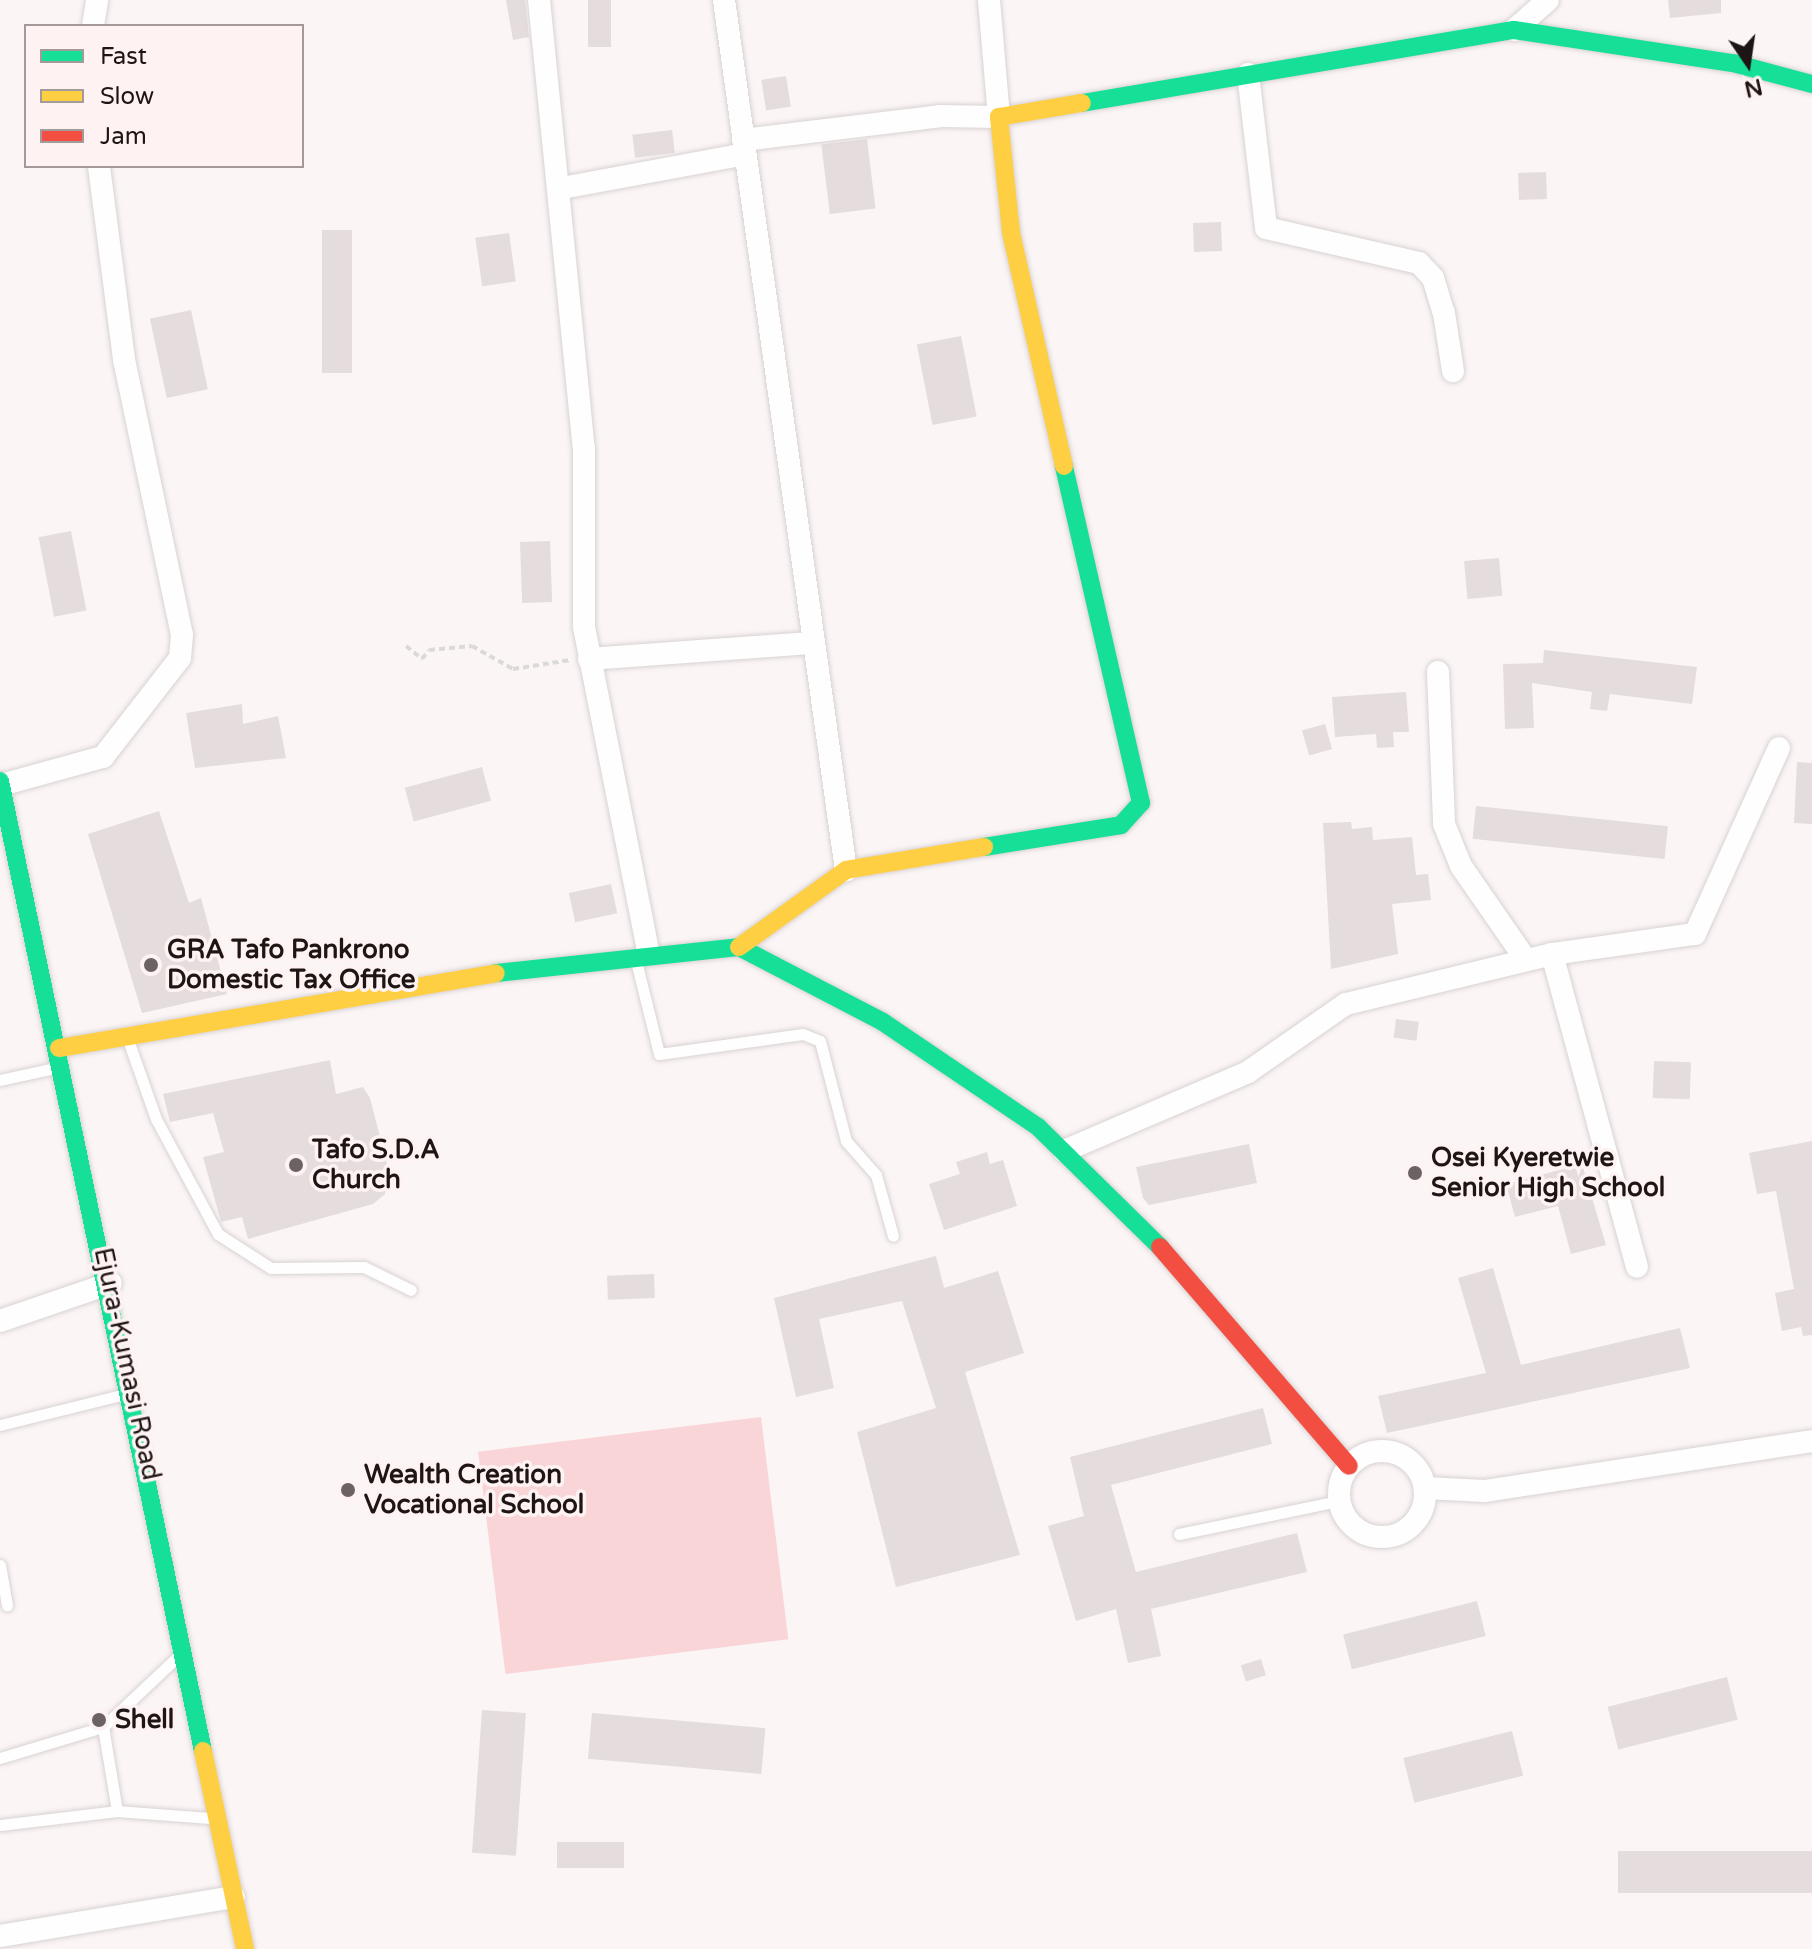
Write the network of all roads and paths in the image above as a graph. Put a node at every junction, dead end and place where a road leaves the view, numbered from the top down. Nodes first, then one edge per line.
1 (97, 0) edge
2 (539, 0) edge
3 (724, 0) edge
4 (989, 0) edge
5 (1548, 0) edge
6 (93, 24) edge
7 (1514, 30) junction
8 (1248, 74) junction
9 (1812, 84) edge
10 (999, 117) junction
11 (744, 147) junction
12 (99, 168) edge
13 (562, 188) junction
14 (1453, 371) dead end
15 (810, 643) junction
16 (406, 646) dead end
17 (585, 659) junction
18 (1438, 672) dead end
19 (1779, 748) dead end
20 (0, 783) edge
21 (846, 870) junction
22 (739, 947) junction
23 (641, 952) junction
24 (1552, 954) junction
25 (1526, 960) junction
26 (128, 1040) junction
27 (61, 1057) junction
28 (0, 1080) edge
29 (1064, 1151) junction
30 (893, 1236) dead end
31 (1637, 1267) dead end
32 (111, 1283) junction
33 (411, 1290) dead end
34 (0, 1321) edge
35 (133, 1392) junction
36 (0, 1425) edge
37 (1812, 1441) edge
38 (1349, 1466) junction
39 (1425, 1488) junction
40 (1339, 1501) junction
41 (1179, 1534) dead end
42 (0, 1565) edge
43 (7, 1605) dead end
44 (184, 1647) junction
45 (103, 1727) junction
46 (0, 1758) edge
47 (117, 1811) junction
48 (218, 1817) junction
49 (0, 1825) edge
50 (234, 1897) junction
51 (0, 1936) edge
52 (245, 1949) edge

1 - 6 street
2 - 13 street
3 - 11 street
4 - 10 street
5 - 7 street
7 - 8 street
7 - 9 street
8 - 10 street
8 - 14 street
10 - 11 street
10 - 21 street
11 - 13 street
11 - 15 street
12 - 20 street
13 - 17 street
15 - 17 street
15 - 21 street
16 - 17 path
17 - 23 street
18 - 25 street
19 - 24 street
20 - 27 street, Ejura-Kumasi Road
21 - 22 street
22 - 23 street
22 - 29 street
23 - 26 street
23 - 30 lane
24 - 25 street
24 - 31 street
25 - 29 street
26 - 27 street
26 - 33 lane
27 - 28 lane
27 - 32 street, Ejura-Kumasi Road
29 - 38 street
32 - 34 street
32 - 35 street, Ejura-Kumasi Road
35 - 36 lane
35 - 44 street, Ejura-Kumasi Road
37 - 39 street
38 - 39 street
38 - 40 street
39 - 40 street
40 - 41 lane
42 - 43 lane
44 - 45 lane
44 - 48 street, Ejura-Kumasi Road
45 - 46 lane
45 - 47 lane
47 - 48 lane
47 - 49 lane
48 - 50 street, Ejura-Kumasi Road
50 - 51 street
50 - 52 street, Ejura-Kumasi Road

